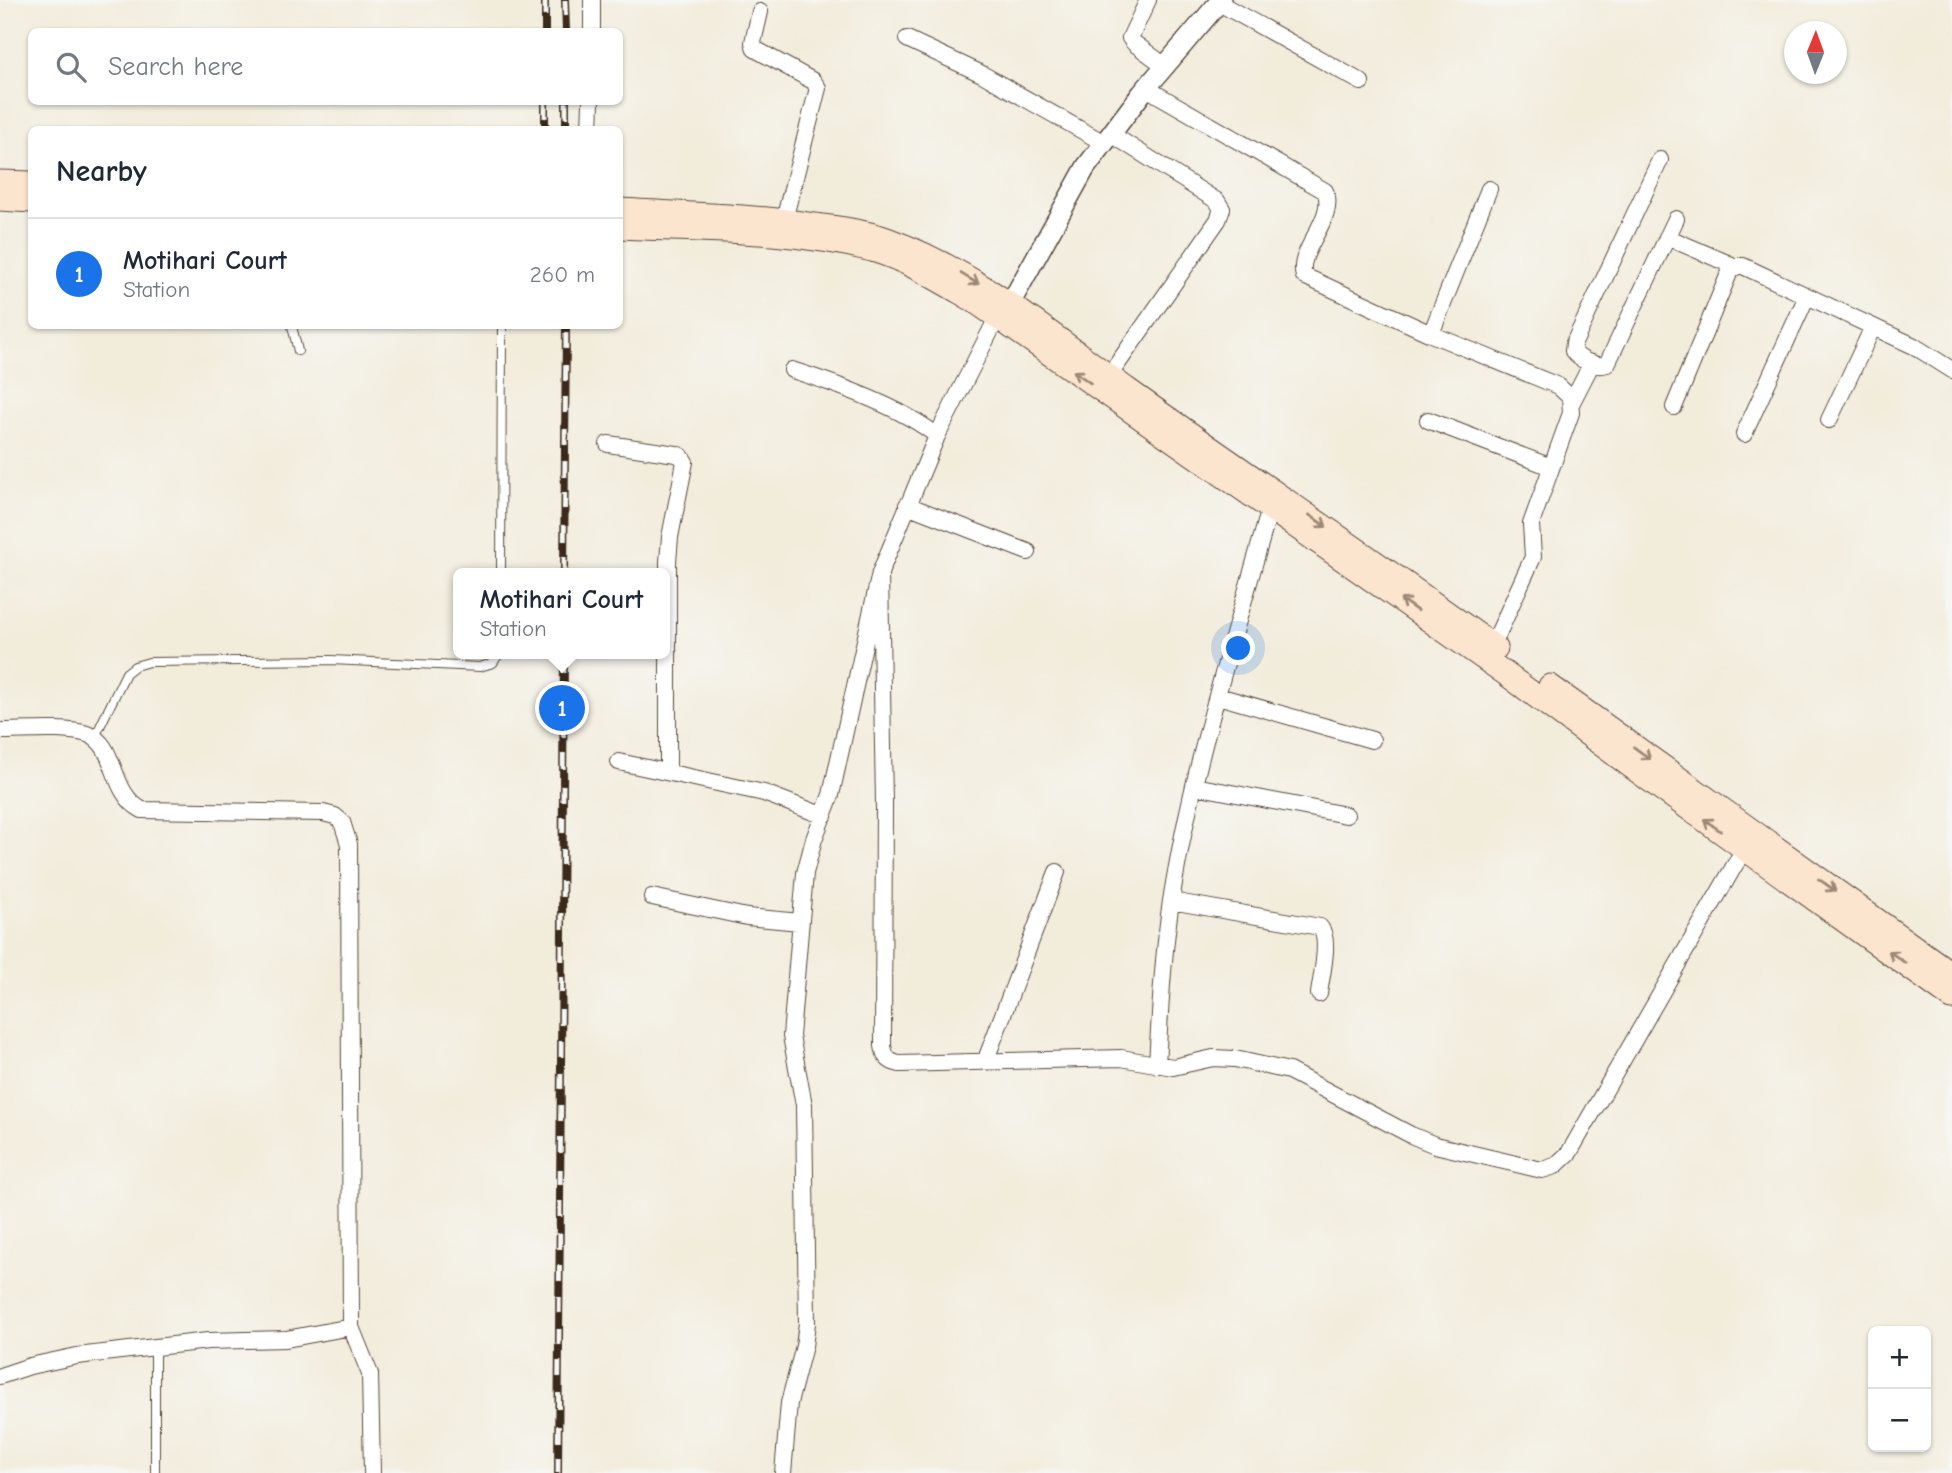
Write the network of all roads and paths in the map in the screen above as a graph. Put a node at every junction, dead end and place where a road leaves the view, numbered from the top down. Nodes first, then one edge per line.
1 (592, 0) edge
2 (1148, 0) edge
3 (1220, 1) edge
4 (760, 12) dead end
5 (592, 28) edge
6 (907, 39) dead end
7 (1165, 66) junction
8 (1361, 82) dead end
9 (1146, 88) junction
10 (591, 105) edge
11 (590, 126) edge
12 (1108, 139) junction
13 (1660, 160) dead end
14 (0, 182) edge
15 (28, 183) edge
16 (1489, 189) dead end
17 (0, 199) edge
18 (28, 201) edge
19 (623, 210) edge
20 (1676, 219) dead end
21 (784, 220) junction
22 (623, 227) edge
23 (1667, 237) junction
24 (1734, 266) junction
25 (1807, 296) junction
26 (1004, 311) junction
27 (1872, 327) junction
28 (293, 329) edge
29 (502, 329) edge
30 (1431, 334) junction
31 (298, 351) dead end
32 (1592, 363) junction
33 (1951, 366) edge
34 (792, 370) dead end
35 (1109, 376) junction
36 (1572, 402) junction
37 (1674, 407) dead end
38 (1428, 419) dead end
39 (1829, 420) dead end
40 (1744, 435) dead end
41 (937, 436) junction
42 (608, 444) dead end
43 (1551, 467) junction
44 (907, 505) junction
45 (1270, 508) junction
46 (1028, 552) dead end
47 (501, 568) edge
48 (668, 568) edge
49 (880, 573) junction
50 (1493, 645) junction
51 (496, 659) edge
52 (668, 659) edge
53 (1217, 696) junction
54 (0, 731) edge
55 (95, 737) junction
56 (1372, 740) dead end
57 (619, 762) dead end
58 (668, 772) junction
59 (1195, 786) junction
60 (1346, 815) dead end
61 (824, 816) junction
62 (1744, 849) junction
63 (1057, 872) dead end
64 (652, 897) dead end
65 (1171, 901) junction
66 (800, 922) junction
67 (1952, 974) edge
68 (1319, 994) dead end
69 (1952, 998) edge
70 (985, 1062) junction
71 (1157, 1065) junction
72 (351, 1327) junction
73 (155, 1346) junction
74 (0, 1376) edge
75 (155, 1473) edge
76 (372, 1473) edge
77 (783, 1473) edge

1 - 5 street
2 - 7 street
3 - 7 street
3 - 8 street
4 - 21 street
6 - 12 street
7 - 9 street
9 - 12 street
9 - 30 street
10 - 11 street
12 - 26 street
12 - 35 street
13 - 32 street
14 - 15 main road
16 - 30 street
17 - 18 main road
19 - 21 main road
20 - 23 street
21 -> 26 main road
22 - 26 main road
23 - 24 street
23 - 32 street
24 - 25 street
24 - 37 street
25 - 27 street
25 - 40 street
26 - 35 main road
26 - 41 street
45 -> 26 main road
27 - 33 street
27 - 39 street
28 - 31 lane
29 - 47 lane
30 - 36 street
32 - 36 street
34 - 41 street
35 -> 50 main road
36 - 43 street
38 - 43 street
41 - 44 street
42 - 48 street
43 - 50 street
44 - 46 street
44 - 49 street
45 - 53 street
62 -> 45 main road
49 - 61 street
49 - 70 street
50 -> 67 main road
51 - 55 lane
52 - 58 street
53 - 56 street
53 - 59 street
54 - 55 street
55 - 72 street
57 - 58 street
58 - 61 street
59 - 60 street
59 - 65 street
61 - 66 street
69 -> 62 main road
62 - 71 street
63 - 70 street
64 - 66 street
65 - 68 street
65 - 71 street
66 - 77 street
70 - 71 street
72 - 73 street
72 - 76 street
73 - 74 street
73 - 75 lane

